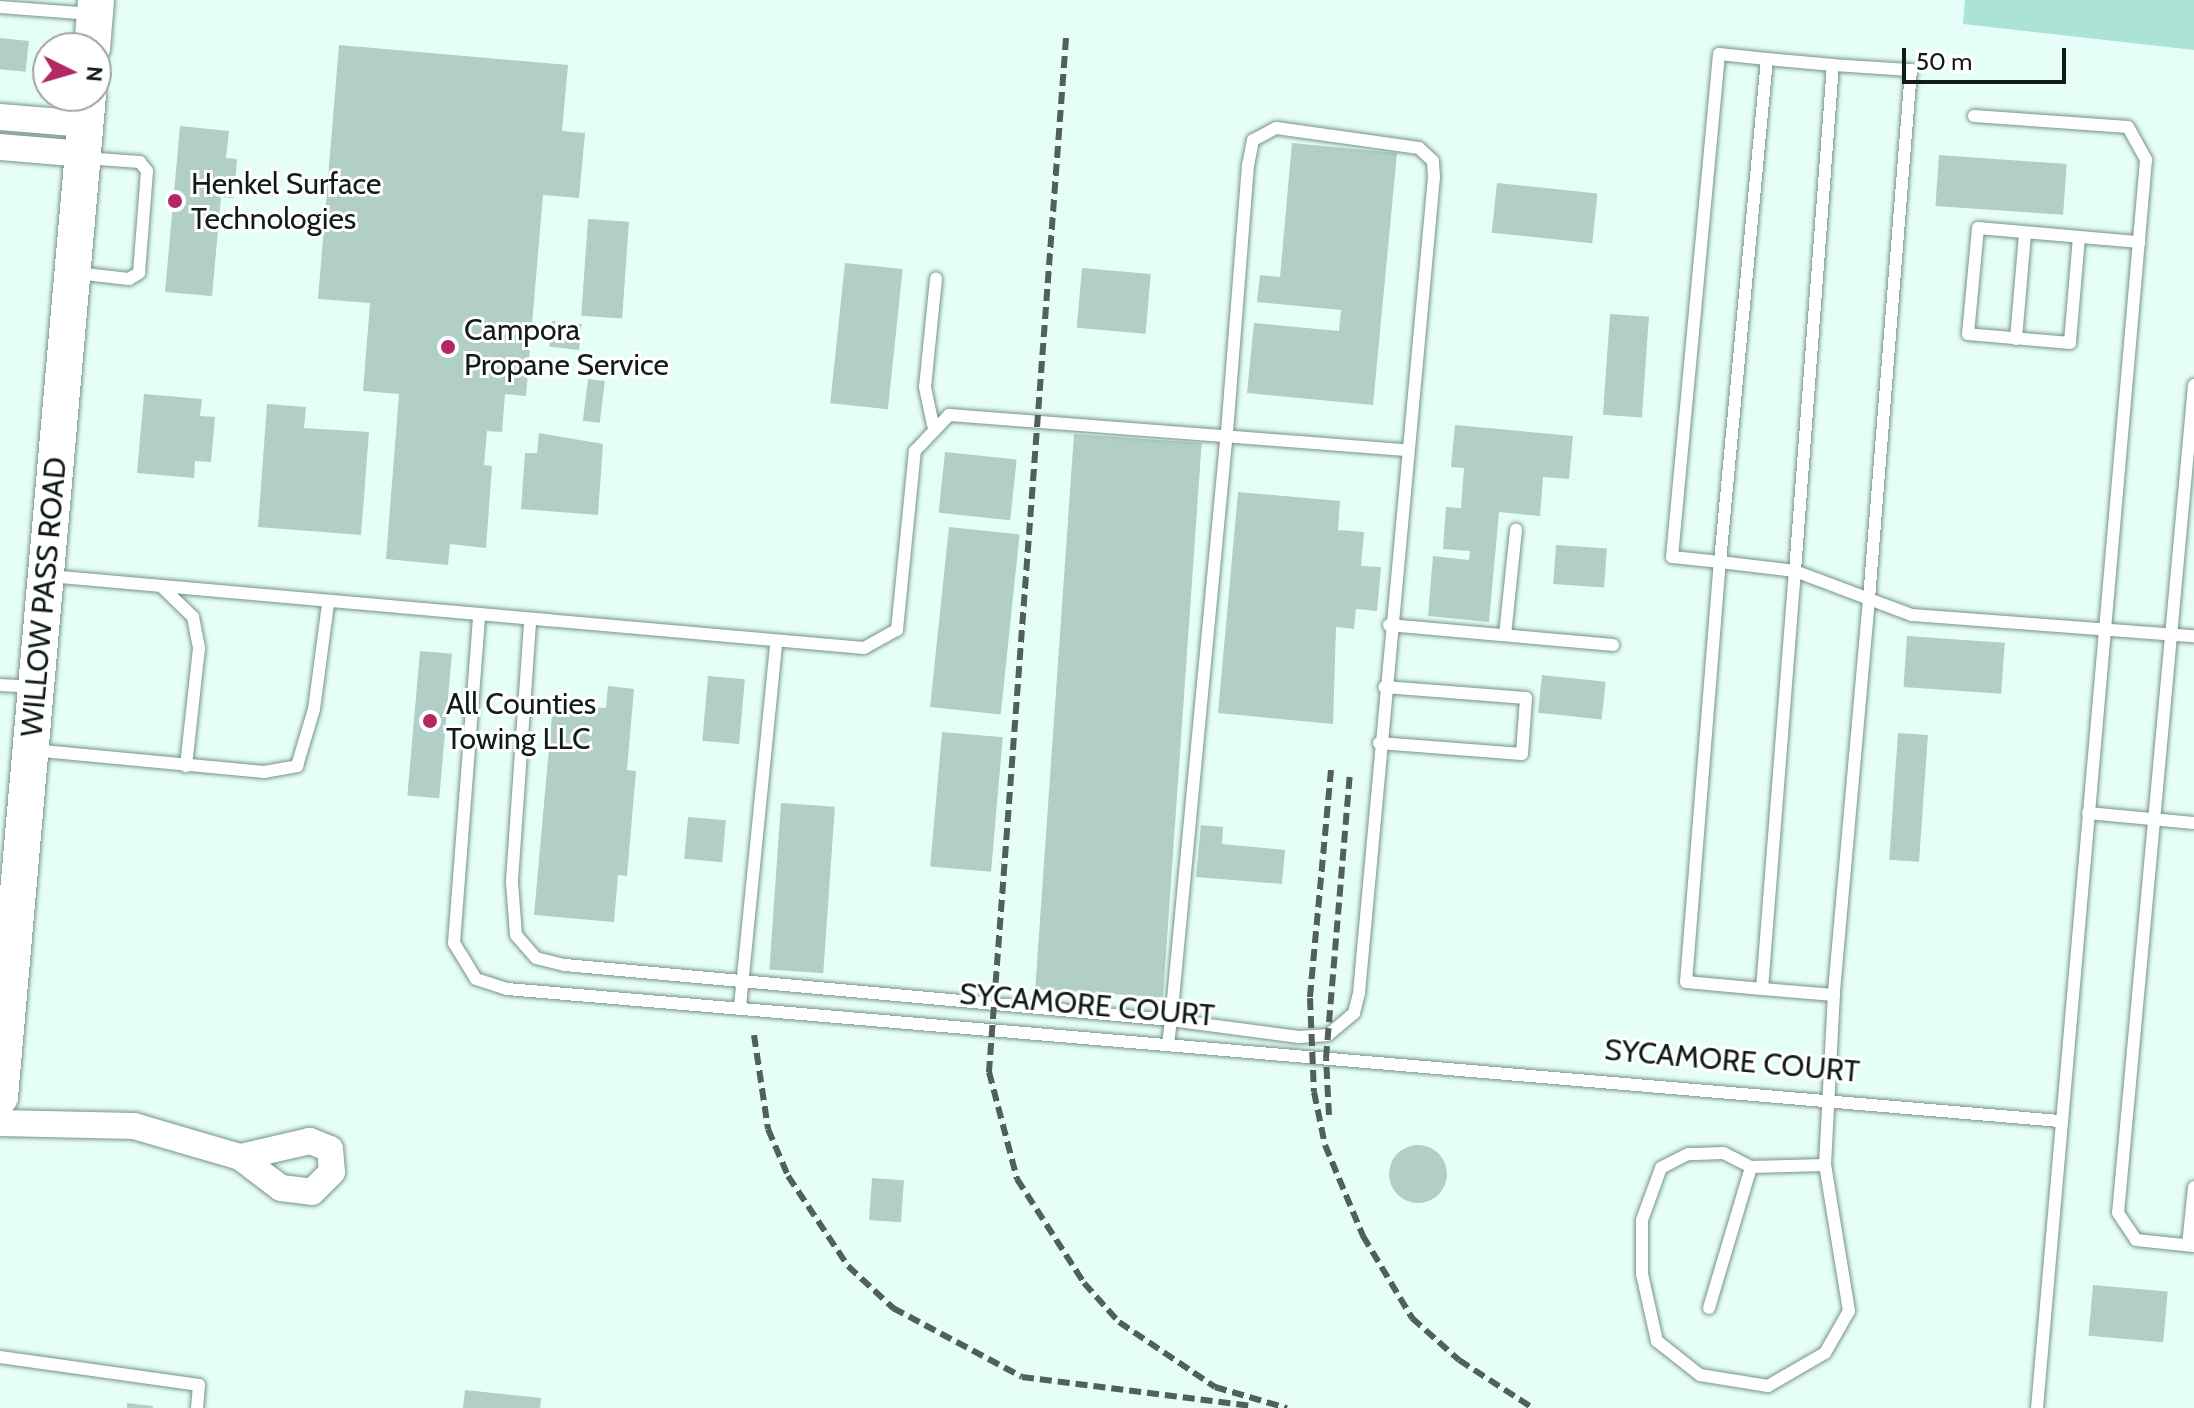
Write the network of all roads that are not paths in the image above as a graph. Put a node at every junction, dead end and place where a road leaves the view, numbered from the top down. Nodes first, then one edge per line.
1 (0, 7) edge
2 (95, 21) edge
3 (1767, 59) junction
4 (1833, 65) junction
5 (1974, 116) dead end
6 (0, 117) edge
7 (85, 133) edge
8 (0, 147) edge
9 (2025, 233) junction
10 (2079, 237) junction
11 (2139, 242) junction
12 (72, 273) junction
13 (936, 279) dead end
14 (2016, 339) junction
15 (2194, 385) edge
16 (933, 425) junction
17 (1227, 431) junction
18 (1403, 450) junction
19 (1516, 530) dead end
20 (1720, 562) junction
21 (1795, 571) junction
22 (46, 576) junction
23 (162, 587) junction
24 (1869, 599) junction
25 (328, 604) junction
26 (479, 618) junction
27 (530, 623) junction
28 (1389, 625) junction
29 (2104, 629) junction
30 (1505, 635) junction
31 (2171, 635) junction
32 (2194, 636) edge
33 (776, 643) junction
34 (1613, 645) dead end
35 (0, 685) edge
36 (1384, 687) junction
37 (36, 688) junction
38 (1379, 743) junction
39 (30, 750) junction
40 (186, 766) junction
41 (2088, 813) junction
42 (2155, 819) junction
43 (2194, 823) edge
44 (9, 884) edge
45 (742, 982) junction
46 (1762, 989) junction
47 (1834, 995) junction
48 (740, 1006) junction
49 (1171, 1020) junction
50 (1168, 1045) junction
51 (0, 1087) edge
52 (0, 1097) edge
53 (1831, 1101) junction
54 (2060, 1121) junction
55 (0, 1123) edge
56 (240, 1157) dead end
57 (1825, 1165) junction
58 (1751, 1167) junction
59 (2194, 1187) edge
60 (2191, 1245) edge
61 (1709, 1308) dead end
62 (0, 1357) edge
63 (197, 1408) edge
64 (2037, 1408) edge

1 - 2 lane
3 - 4 lane
3 - 20 lane
3 - 20 lane
4 - 21 lane
4 - 24 lane
5 - 11 lane
6 - 7 street
7 - 8 street
7 - 12 main road, WILLOW PASS ROAD
7 - 12 lane
9 - 10 lane
9 - 14 lane
9 - 14 lane
10 - 11 lane
10 - 14 lane
11 - 29 lane
12 - 22 main road, WILLOW PASS ROAD
13 - 16 lane
15 - 31 lane
16 - 17 lane
16 - 33 lane
17 - 18 lane
17 - 18 lane
17 - 49 lane
18 - 28 lane
19 - 30 lane
20 - 21 lane
20 - 46 lane
21 - 24 lane
21 - 46 lane
22 - 23 lane
22 - 37 main road, WILLOW PASS ROAD
23 - 25 lane
23 - 40 lane
24 - 29 lane
24 - 47 lane
25 - 26 lane
25 - 40 lane
26 - 27 lane
26 - 48 lane, SYCAMORE COURT
27 - 33 lane
27 - 45 lane
28 - 30 lane
28 - 36 lane
29 - 31 lane
29 - 41 lane
30 - 34 lane
31 - 32 lane
31 - 42 lane
33 - 45 lane
35 - 37 lane
36 - 38 lane
36 - 38 lane
37 - 39 main road, WILLOW PASS ROAD
38 - 49 lane
39 - 40 lane
39 - 44 main road, WILLOW PASS ROAD
41 - 42 lane
41 - 54 lane
42 - 43 lane
42 - 60 lane
44 - 51 main road, WILLOW PASS ROAD
45 - 48 lane
45 - 49 lane
46 - 47 lane
47 - 53 lane
48 - 50 lane, SYCAMORE COURT
49 - 50 lane
50 - 53 lane, SYCAMORE COURT
51 - 52 main road, WILLOW PASS ROAD
53 - 54 lane, SYCAMORE COURT
53 - 57 lane
54 - 64 lane
55 - 56 street
57 - 58 lane
57 - 58 lane
58 - 61 lane
59 - 60 lane
62 - 63 lane

